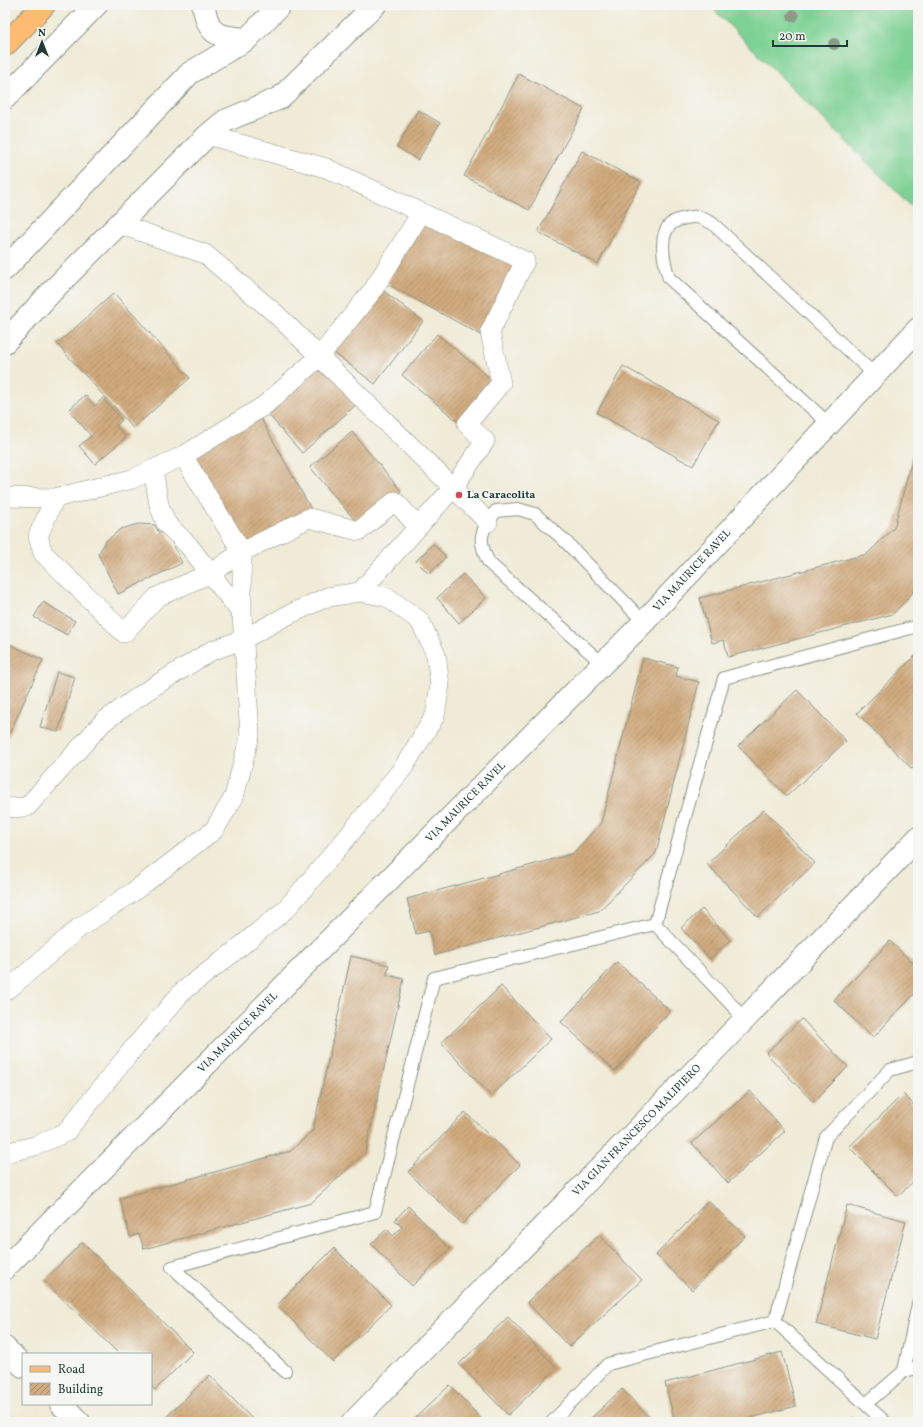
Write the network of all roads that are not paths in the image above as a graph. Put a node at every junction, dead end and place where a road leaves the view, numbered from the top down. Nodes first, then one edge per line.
1 (44, 5) edge
2 (96, 5) edge
3 (203, 5) edge
4 (280, 5) edge
5 (375, 5) edge
6 (247, 39) junction
7 (5, 45) edge
8 (5, 98) edge
9 (208, 134) junction
10 (421, 212) junction
11 (119, 224) junction
12 (5, 269) edge
13 (918, 329) edge
14 (5, 342) edge
15 (319, 357) junction
16 (875, 375) junction
17 (829, 424) junction
18 (183, 456) junction
19 (153, 469) junction
20 (453, 488) junction
21 (5, 497) edge
22 (55, 498) junction
23 (488, 522) junction
24 (418, 527) junction
25 (242, 552) junction
26 (211, 574) junction
27 (360, 592) junction
28 (242, 614) junction
29 (644, 622) junction
30 (918, 626) edge
31 (244, 639) junction
32 (602, 663) junction
33 (5, 808) edge
34 (918, 838) edge
35 (655, 924) junction
36 (5, 990) edge
37 (745, 1019) junction
38 (918, 1062) edge
39 (5, 1153) edge
40 (5, 1268) edge
41 (918, 1304) edge
42 (775, 1321) junction
43 (5, 1348) edge
44 (22, 1365) edge
45 (918, 1368) edge
46 (285, 1371) dead end
47 (904, 1371) junction
48 (866, 1404) junction
49 (62, 1405) edge
50 (79, 1422) edge
51 (353, 1422) edge
52 (552, 1422) edge
53 (885, 1422) edge

1 - 7 main road
2 - 8 street
3 - 6 street
4 - 6 street
5 - 9 street
6 - 12 street
9 - 10 street
9 - 11 street
10 - 15 street
10 - 20 street
11 - 14 street
11 - 15 street
13 - 16 street, VIA MAURICE RAVEL
15 - 18 street
15 - 20 street
16 - 17 street, VIA MAURICE RAVEL
16 - 17 lane
17 - 29 street, VIA MAURICE RAVEL
18 - 19 street
18 - 25 street
19 - 22 street
19 - 26 street
20 - 23 street
20 - 24 street
21 - 22 street
22 - 26 street
23 - 29 lane
23 - 32 lane
24 - 25 street
24 - 27 street
25 - 26 street
25 - 28 street
26 - 28 street
27 - 31 street
27 - 39 street
28 - 31 street
29 - 32 street, VIA MAURICE RAVEL
30 - 35 lane
31 - 33 street
31 - 36 street
32 - 40 street, VIA MAURICE RAVEL
34 - 37 street, VIA GIAN FRANCESCO MALIPIERO
35 - 37 lane
35 - 46 lane
37 - 51 street, VIA GIAN FRANCESCO MALIPIERO
38 - 42 lane
41 - 47 lane
42 - 48 lane
42 - 52 lane
43 - 44 street
45 - 47 lane
47 - 48 lane
48 - 53 lane
49 - 50 street

